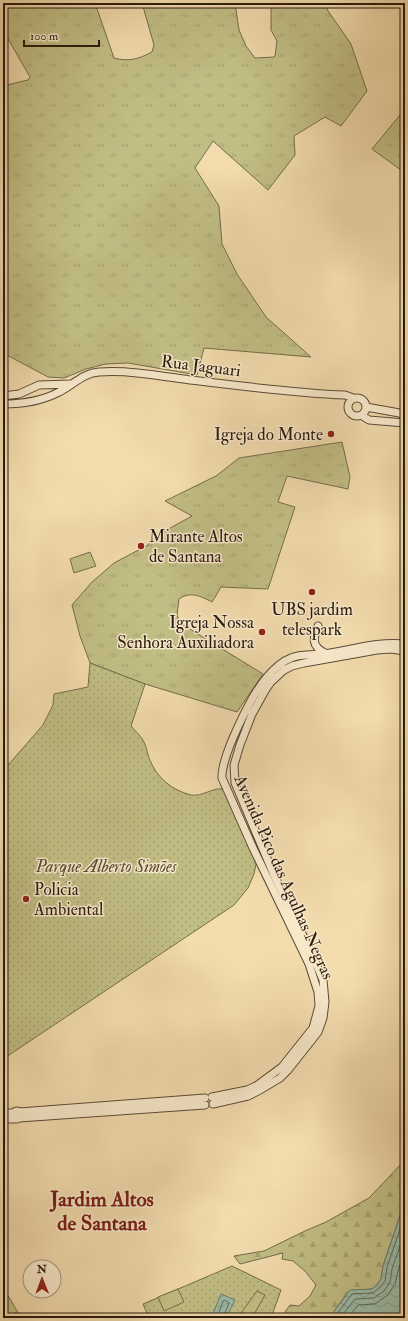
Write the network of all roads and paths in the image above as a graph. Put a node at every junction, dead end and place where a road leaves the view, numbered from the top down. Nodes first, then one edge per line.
1 (71, 384) junction
2 (39, 385) junction
3 (24, 392) junction
4 (330, 394) junction
5 (3, 396) edge
6 (354, 398) junction
7 (42, 399) junction
8 (28, 402) junction
9 (3, 404) edge
10 (348, 404) junction
11 (366, 407) junction
12 (405, 414) edge
13 (361, 415) junction
14 (405, 423) edge
15 (318, 626) dead end
16 (405, 644) edge
17 (405, 651) edge
18 (325, 654) junction
19 (223, 764) junction
20 (234, 765) junction
21 (235, 783) junction
22 (225, 787) junction
23 (209, 1101) junction
24 (3, 1113) edge
25 (17, 1115) junction
26 (3, 1119) edge

1 - 2 street, Rua Jaguari
1 - 4 street, Rua Jaguari
1 - 7 street, Rua Jaguari
2 - 3 street, Rua Jaguari
2 - 7 street
3 - 5 street, Rua Jaguari
3 - 8 street
4 - 6 street, Rua Jaguari
4 - 10 street, Rua Jaguari
6 - 10 street
6 - 11 street
7 - 8 street, Rua Jaguari
8 - 9 street, Rua Jaguari
10 - 13 street
11 - 12 street
11 - 13 street
13 - 14 street
15 - 18 street
16 - 18 street
17 - 20 street, Avenida Pico das Agulhas Negras
18 - 19 street, Avenida Pico das Agulhas Negras
19 - 20 street
19 - 22 street, Avenida Pico das Agulhas Negras
20 - 21 street, Avenida Pico das Agulhas Negras
21 - 22 street
21 - 23 street, Avenida Pico das Agulhas Negras
22 - 23 street, Avenida Pico das Agulhas Negras
23 - 25 street, Avenida Pico das Agulhas Negras
24 - 25 street, Avenida Pico das Agulhas Negras
25 - 26 street, Avenida Pico das Agulhas Negras

